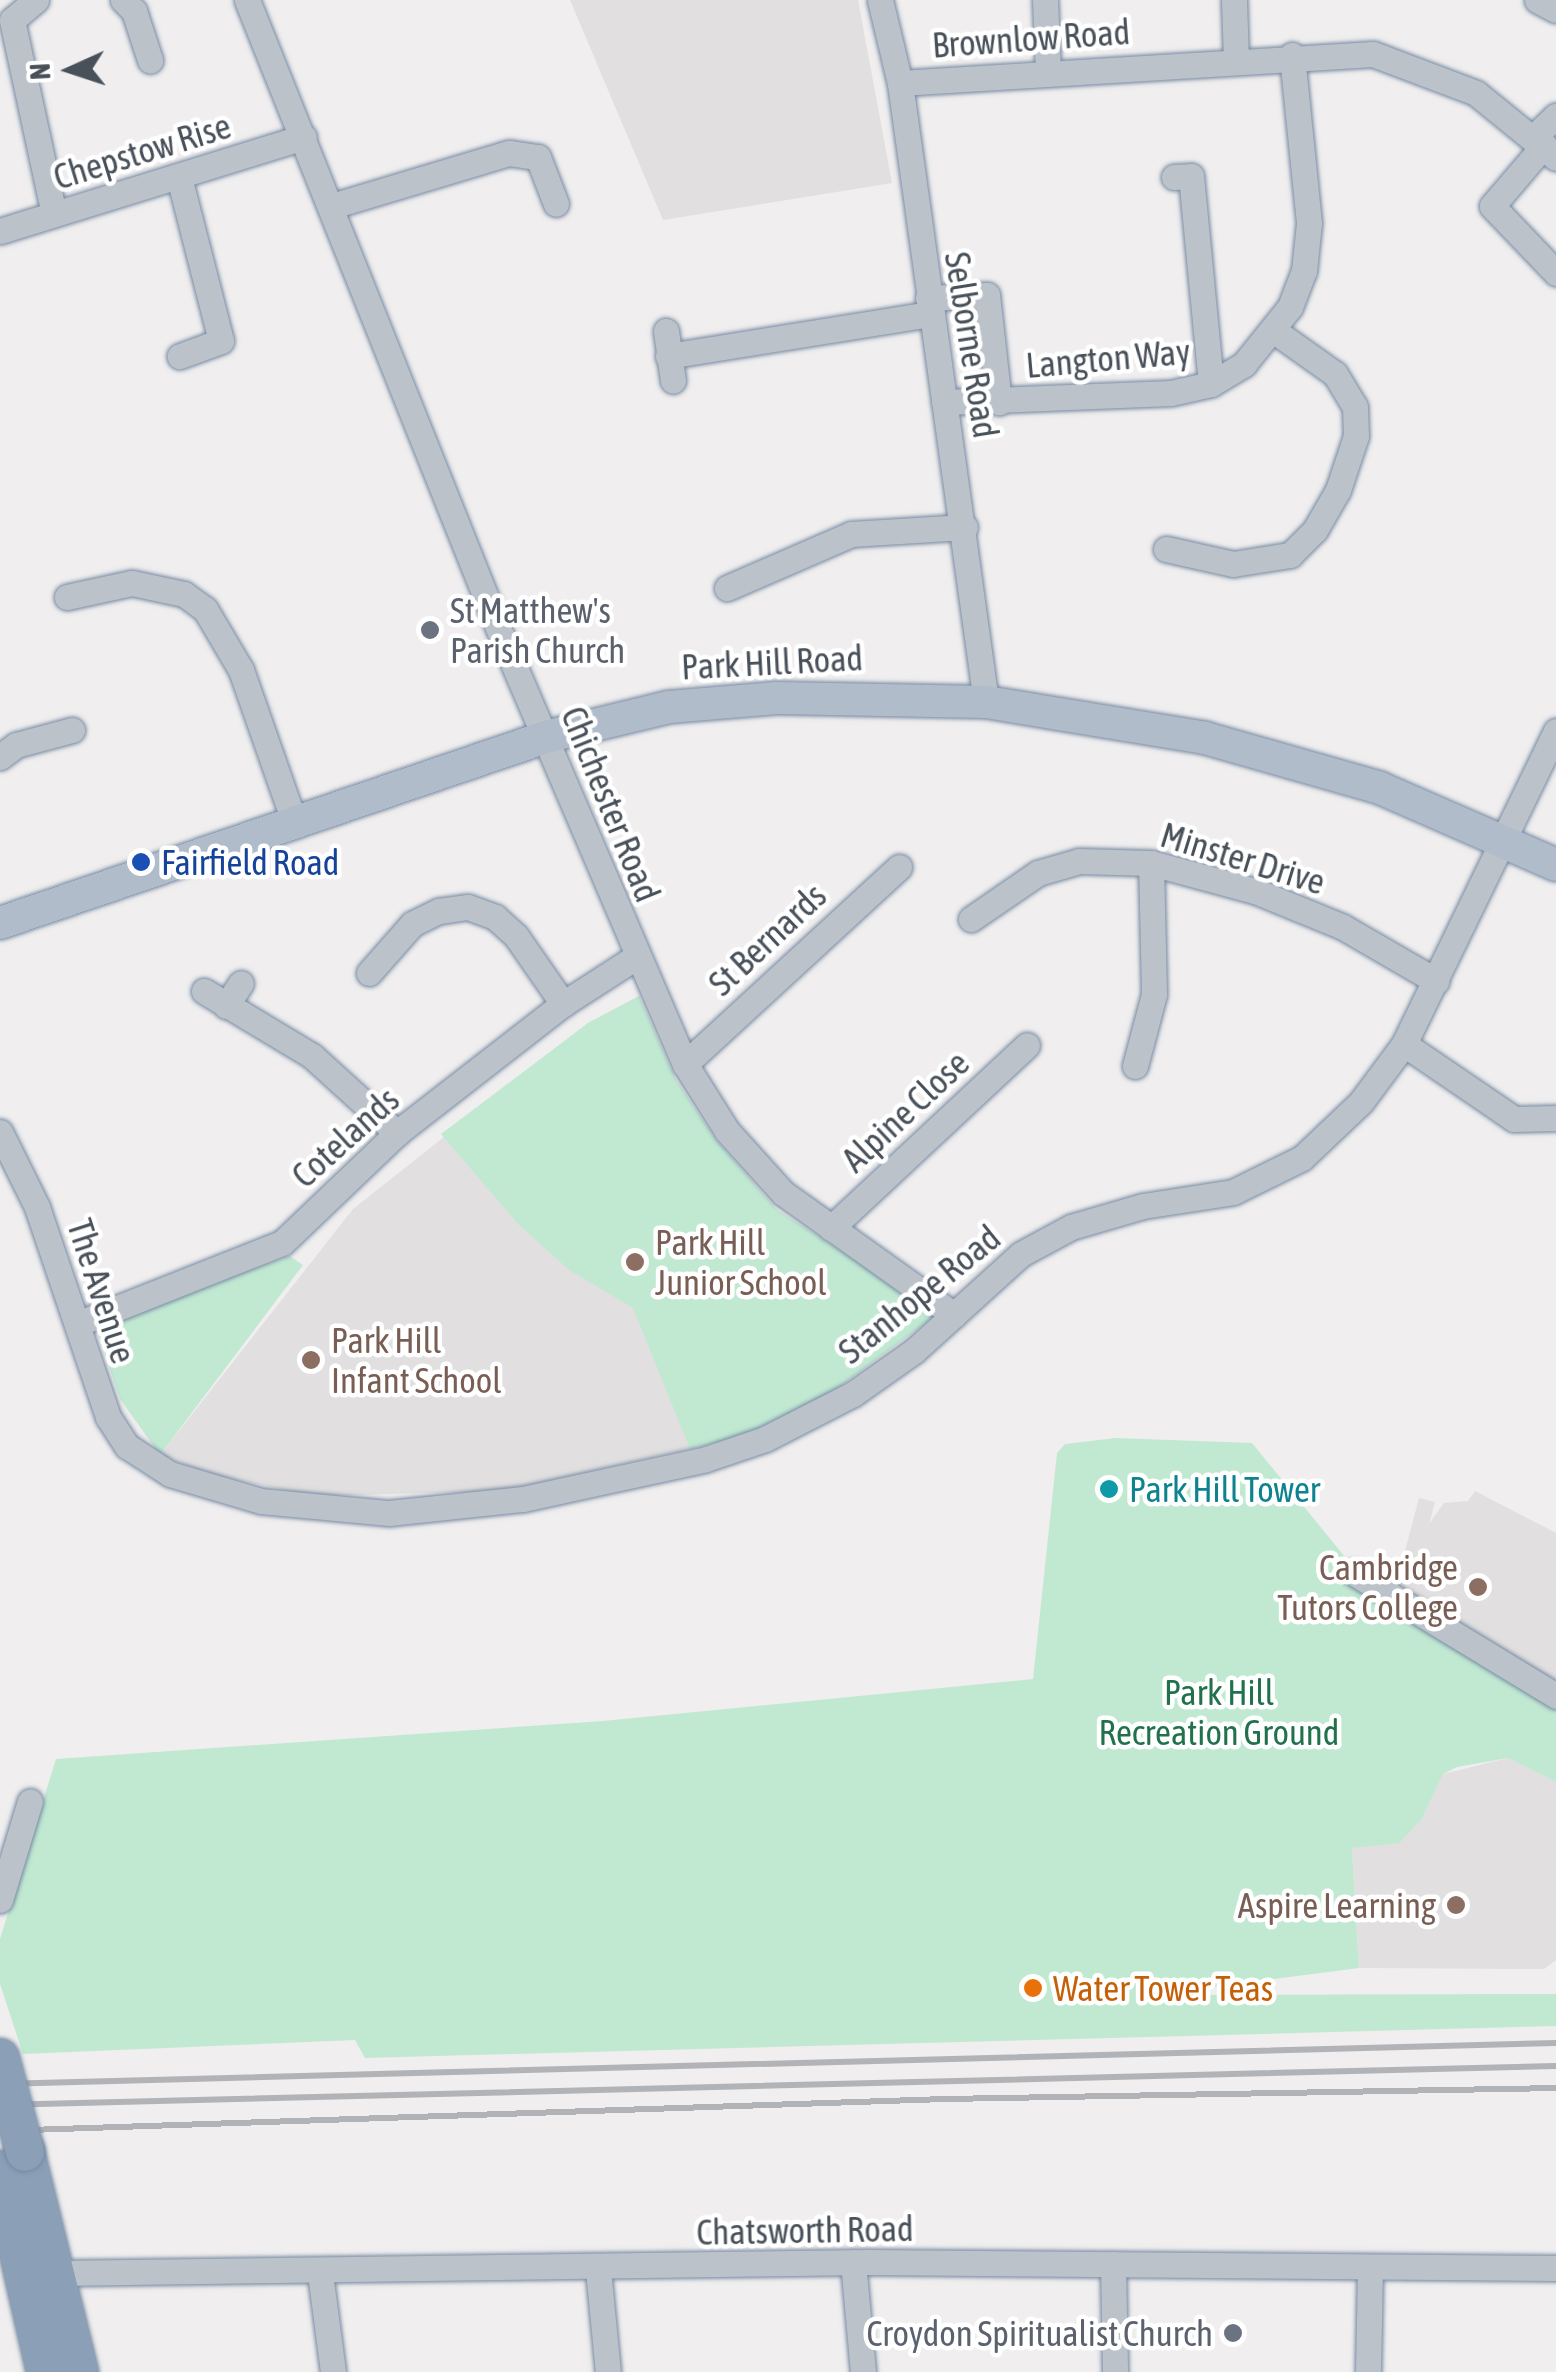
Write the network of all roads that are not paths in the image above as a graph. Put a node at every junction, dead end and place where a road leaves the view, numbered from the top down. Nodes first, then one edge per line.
1 (36, 0) edge
2 (123, 0) edge
3 (247, 0) edge
4 (880, 0) edge
5 (1046, 0) edge
6 (1234, 0) edge
7 (1537, 0) edge
8 (1556, 10) edge
9 (1292, 55) junction
10 (1236, 59) junction
11 (150, 60) dead end
12 (1048, 72) junction
13 (900, 82) junction
14 (1556, 116) edge
15 (304, 137) junction
16 (1545, 146) edge
17 (179, 176) junction
18 (1174, 178) dead end
19 (556, 204) dead end
20 (332, 206) junction
21 (54, 214) junction
22 (0, 231) edge
23 (1556, 273) edge
24 (930, 306) junction
25 (1274, 330) junction
26 (180, 356) dead end
27 (669, 356) dead end
28 (1211, 384) junction
29 (944, 402) junction
30 (999, 402) junction
31 (965, 527) junction
32 (1166, 549) dead end
33 (727, 588) dead end
34 (67, 597) dead end
35 (986, 702) junction
36 (72, 730) dead end
37 (1556, 731) edge
38 (548, 736) junction
39 (0, 757) edge
40 (294, 821) junction
41 (1508, 841) junction
42 (1151, 863) junction
43 (1556, 864) edge
44 (899, 868) dead end
45 (970, 919) dead end
46 (0, 922) edge
47 (373, 956) dead end
48 (636, 957) junction
49 (1436, 981) junction
50 (240, 983) dead end
51 (204, 991) dead end
52 (563, 1004) junction
53 (226, 1006) junction
54 (1404, 1044) junction
55 (1027, 1045) dead end
56 (685, 1064) junction
57 (1134, 1066) dead end
58 (1556, 1118) edge
59 (0, 1132) edge
60 (397, 1133) junction
61 (831, 1228) junction
62 (954, 1315) junction
63 (77, 1324) junction
64 (148, 1463) joint
65 (1354, 1573) dead end
66 (1556, 1696) edge
67 (30, 1801) dead end
68 (0, 1900) edge
69 (0, 2058) edge
70 (12, 2161) edge
71 (853, 2262) junction
72 (1113, 2264) junction
73 (1370, 2267) junction
74 (1556, 2268) edge
75 (598, 2269) junction
76 (320, 2274) junction
77 (58, 2288) junction
78 (46, 2372) edge
79 (67, 2372) edge
80 (79, 2372) edge
81 (333, 2372) edge
82 (608, 2372) edge
83 (863, 2372) edge
84 (1115, 2372) edge
85 (1368, 2372) edge

1 - 21 street
2 - 11 street
3 - 15 street, Chichester Road
4 - 13 street, Selborne Road
5 - 12 street
6 - 10 street
7 - 8 street
9 - 10 street, Brownlow Road
9 - 16 street, Brownlow Road
9 - 25 street, Langton Way
10 - 12 street, Brownlow Road
12 - 13 street, Brownlow Road
13 - 24 street, Selborne Road
14 - 16 street
15 - 17 street, Chepstow Rise
15 - 20 street, Chichester Road
16 - 23 street
17 - 21 street, Chepstow Rise
17 - 26 street
18 - 28 street
19 - 20 street
20 - 38 street, Chichester Road
21 - 22 street, Chepstow Rise
24 - 27 street
24 - 29 street, Selborne Road
24 - 30 street
25 - 28 street, Langton Way
25 - 32 street
28 - 30 street, Langton Way
29 - 30 street, Langton Way
29 - 31 street, Selborne Road
31 - 33 street
31 - 35 street, Selborne Road
34 - 40 street
35 - 38 main road, Park Hill Road
35 - 41 main road, Park Hill Road
36 - 39 street
37 - 41 street
38 - 40 main road, Park Hill Road
38 - 48 street, Chichester Road
40 - 46 main road, Park Hill Road
41 - 43 main road, Park Hill Road
41 - 49 street, Stanhope Road
42 - 45 street, Minster Drive
42 - 49 street, Minster Drive
42 - 57 street
44 - 56 street, St Bernards
47 - 52 street
48 - 52 street, Cotelands
48 - 56 street, Chichester Road
49 - 54 street, Stanhope Road
50 - 53 street
51 - 53 street
52 - 60 street, Cotelands
53 - 60 street
54 - 58 street
54 - 62 street, Stanhope Road
55 - 61 street, Alpine Close
56 - 61 street, Chichester Road
59 - 63 street, The Avenue
60 - 63 street, Cotelands
61 - 62 street, Chichester Road
62 - 64 street, Stanhope Road
63 - 64 street, The Avenue
65 - 66 street
67 - 68 street
69 - 70 highway, bridge
70 - 77 highway
70 - 78 highway
71 - 72 street, Chatsworth Road
71 - 75 street, Chatsworth Road
71 - 83 street
72 - 73 street, Chatsworth Road
72 - 84 street
73 - 74 street, Chatsworth Road
73 - 85 street
75 - 76 street, Chatsworth Road
75 - 82 street
76 - 77 street, Chatsworth Road
76 - 81 street
77 - 79 street
77 - 80 highway

